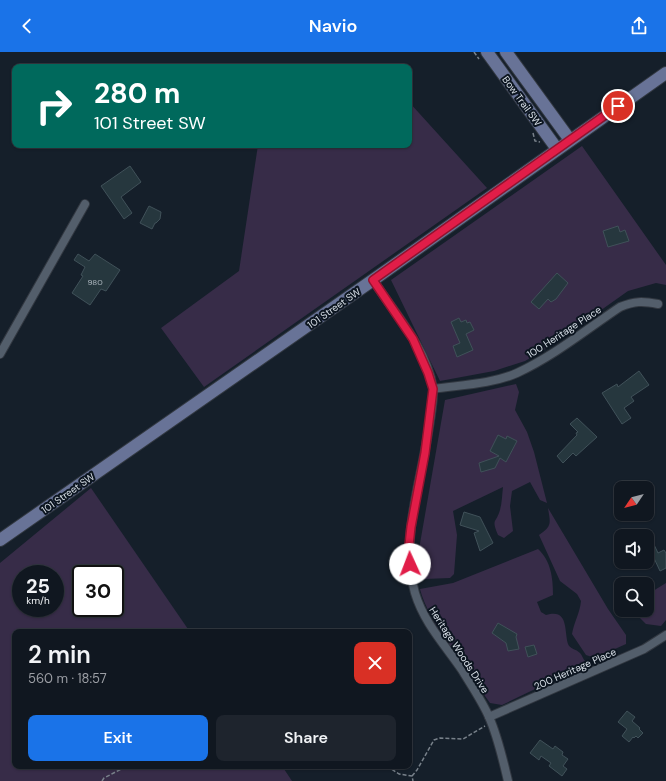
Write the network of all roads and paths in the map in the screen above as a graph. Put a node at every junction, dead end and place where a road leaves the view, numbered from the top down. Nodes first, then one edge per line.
1 (487, 52) edge
2 (506, 52) edge
3 (666, 73) edge
4 (570, 140) junction
5 (557, 149) junction
6 (85, 204) dead end
7 (373, 280) junction
8 (658, 304) dead end
9 (0, 354) edge
10 (433, 389) junction
11 (0, 540) edge
12 (666, 635) edge
13 (490, 720) junction
14 (121, 769) edge
15 (392, 769) edge
16 (412, 776) junction
17 (102, 781) edge
18 (414, 781) edge
19 (508, 781) edge

1 - 5 street, Bow Trail SW
2 - 4 street, Bow Trail SW
3 - 4 street, 101 Street SW
4 - 5 street, 101 Street SW
5 - 7 street, 101 Street SW
6 - 9 street
7 - 10 street, Heritage Woods Drive
7 - 11 street, 101 Street SW
8 - 10 street, 100 Heritage Place
10 - 13 street, Heritage Woods Drive
12 - 13 street, 200 Heritage Place
13 - 16 path
13 - 19 street, Heritage Woods Drive
14 - 17 path
15 - 16 path
16 - 18 path

